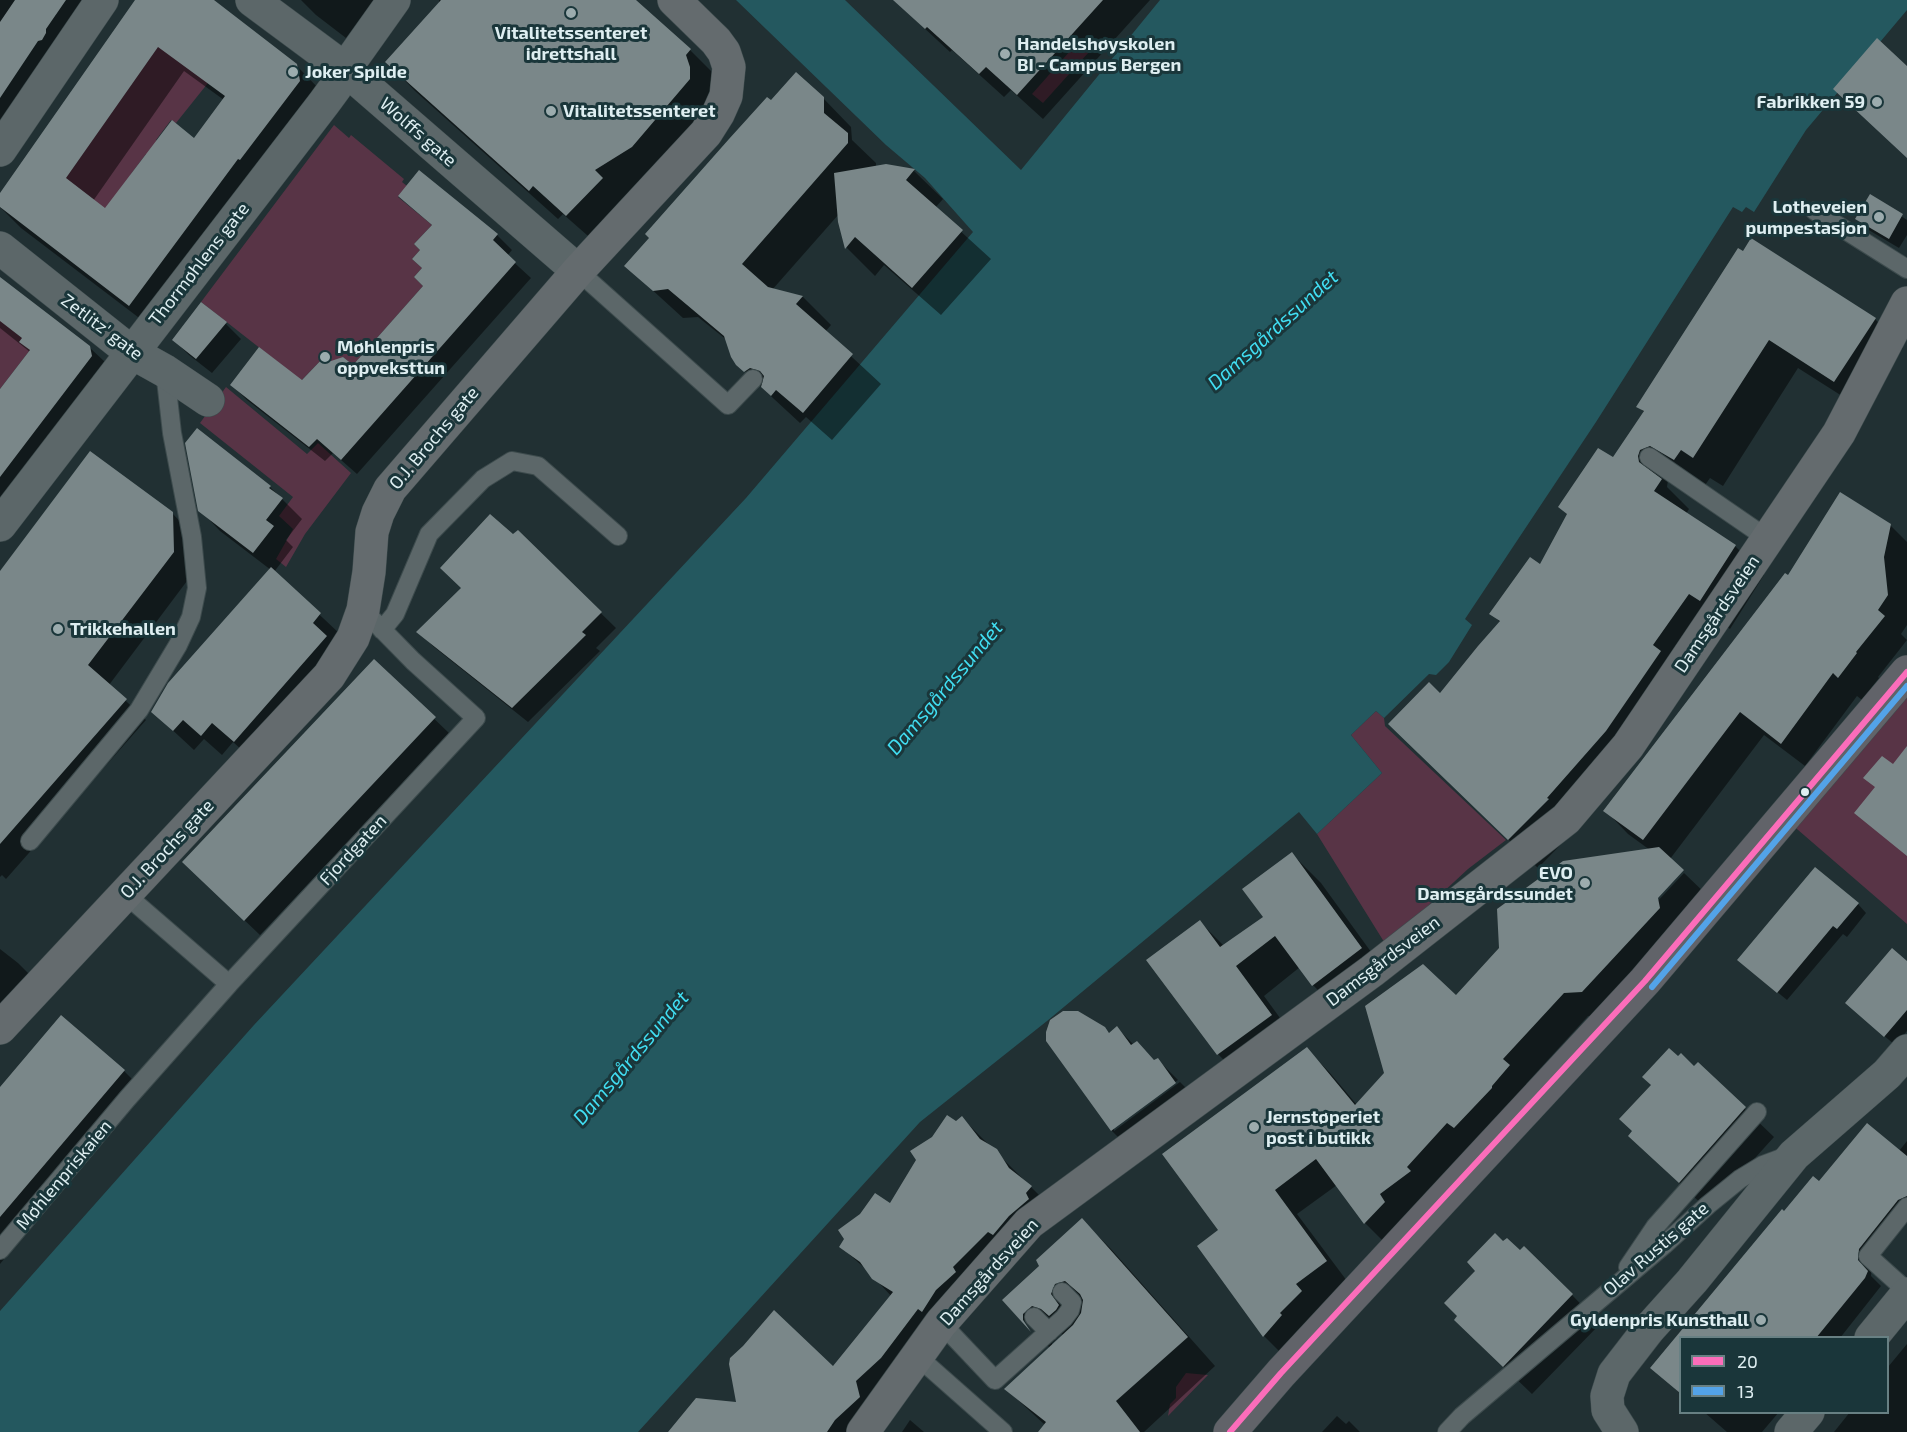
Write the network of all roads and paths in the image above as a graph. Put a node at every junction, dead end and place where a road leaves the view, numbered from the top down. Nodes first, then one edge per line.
1 (102, 0) edge
2 (252, 0) edge
3 (394, 0) edge
4 (674, 0) edge
5 (345, 69) junction
6 (0, 150) edge
7 (1815, 211) dead end
8 (0, 248) edge
9 (1907, 269) edge
10 (578, 271) junction
11 (1907, 303) edge
12 (131, 352) junction
13 (165, 371) junction
14 (753, 379) dead end
15 (208, 400) dead end
16 (1649, 457) dead end
17 (0, 525) edge
18 (618, 536) dead end
19 (1768, 538) junction
20 (372, 620) junction
21 (1907, 672) edge
22 (30, 841) dead end
23 (125, 894) junction
24 (229, 984) junction
25 (0, 1028) edge
26 (1907, 1051) edge
27 (127, 1100) joint
28 (1757, 1113) dead end
29 (1794, 1155) junction
30 (1907, 1207) edge
31 (0, 1250) edge
32 (1617, 1283) junction
33 (1062, 1292) dead end
34 (1907, 1292) edge
35 (1034, 1317) dead end
36 (941, 1323) junction
37 (1048, 1332) junction
38 (1873, 1336) edge
39 (917, 1356) junction
40 (1807, 1414) edge
41 (863, 1432) edge
42 (1003, 1432) edge
43 (1230, 1432) edge
44 (1447, 1432) edge
45 (1622, 1432) edge
46 (1791, 1432) edge

1 - 6 street
2 - 5 street, Wolffs gate
3 - 5 street, Thormøhlens gate
4 - 10 street, O.J. Brochs gate
5 - 10 street, Wolffs gate
5 - 12 street, Thormøhlens gate
7 - 9 lane
8 - 12 street, Zetlitz' gate
10 - 14 lane
10 - 20 street, O.J. Brochs gate
11 - 19 street, Damsgårdsveien
12 - 13 street, Zetlitz' gate
12 - 17 street, Thormøhlens gate
13 - 15 street, Zetlitz' gate
13 - 22 lane
16 - 19 lane
18 - 20 lane
19 - 36 street, Damsgårdsveien
20 - 23 street, O.J. Brochs gate
20 - 24 lane, Fjordgaten
21 - 43 main road
23 - 24 lane
23 - 25 street, O.J. Brochs gate
24 - 27 lane, Fjordgaten
26 - 29 street, Olav Rustis gate
27 - 31 lane, Møhlenpriskaien
28 - 32 lane
29 - 32 lane, Olav Rustis gate
29 - 45 street, Olav Rustis gate
30 - 34 lane
32 - 44 lane, Olav Rustis gate
33 - 37 lane
34 - 38 street
35 - 37 lane
36 - 37 lane
36 - 39 street, Damsgårdsveien
39 - 41 street, Damsgårdsveien
39 - 42 lane
40 - 46 street

